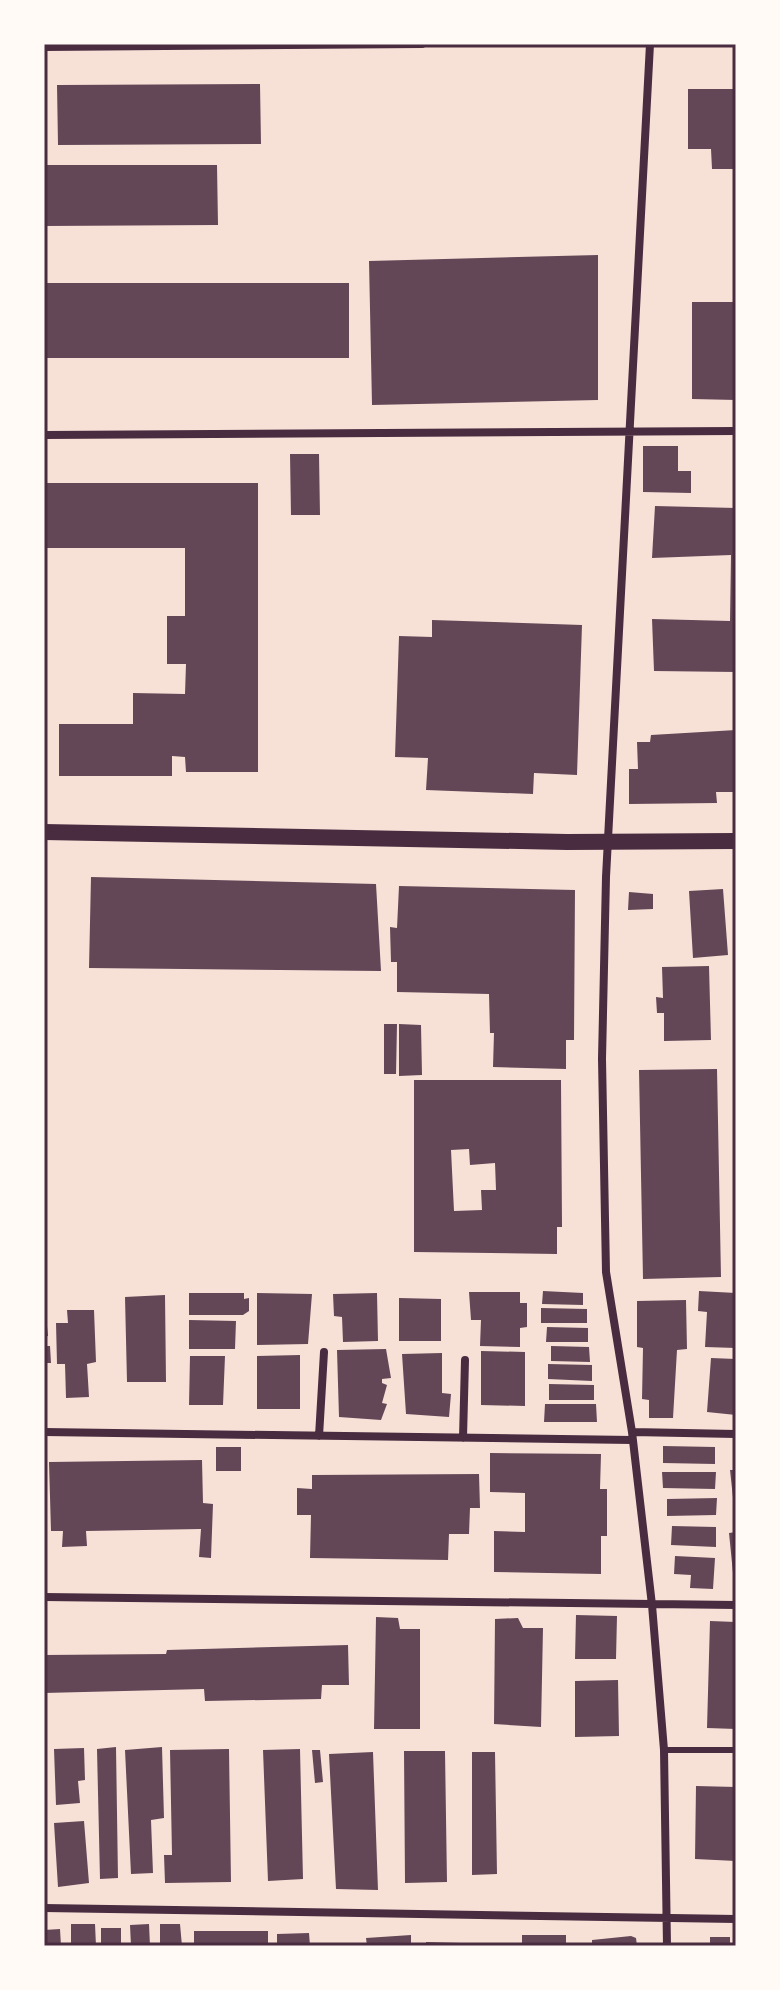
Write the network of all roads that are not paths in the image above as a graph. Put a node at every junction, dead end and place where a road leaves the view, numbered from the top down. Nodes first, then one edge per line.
1 (422, 44) edge
2 (650, 44) edge
3 (44, 47) edge
4 (736, 431) edge
5 (630, 432) junction
6 (44, 435) edge
7 (44, 832) edge
8 (736, 841) edge
9 (608, 842) junction
10 (324, 1352) dead end
11 (465, 1360) dead end
12 (44, 1432) edge
13 (736, 1434) edge
14 (319, 1436) junction
15 (632, 1436) junction
16 (463, 1438) junction
17 (44, 1597) edge
18 (652, 1605) junction
19 (736, 1605) edge
20 (664, 1750) junction
21 (736, 1750) edge
22 (44, 1908) edge
23 (667, 1918) junction
24 (736, 1919) edge
25 (667, 1946) edge

1 - 3 street
2 - 5 street
4 - 5 street
5 - 6 street
5 - 9 street
7 - 9 main road
8 - 9 main road
9 - 15 street
10 - 14 street
11 - 16 street
12 - 14 street
13 - 15 street
14 - 16 street
15 - 16 street
15 - 18 street
17 - 18 street
18 - 19 street
18 - 20 street
20 - 21 lane
20 - 23 street
22 - 23 street
23 - 24 street
23 - 25 street

